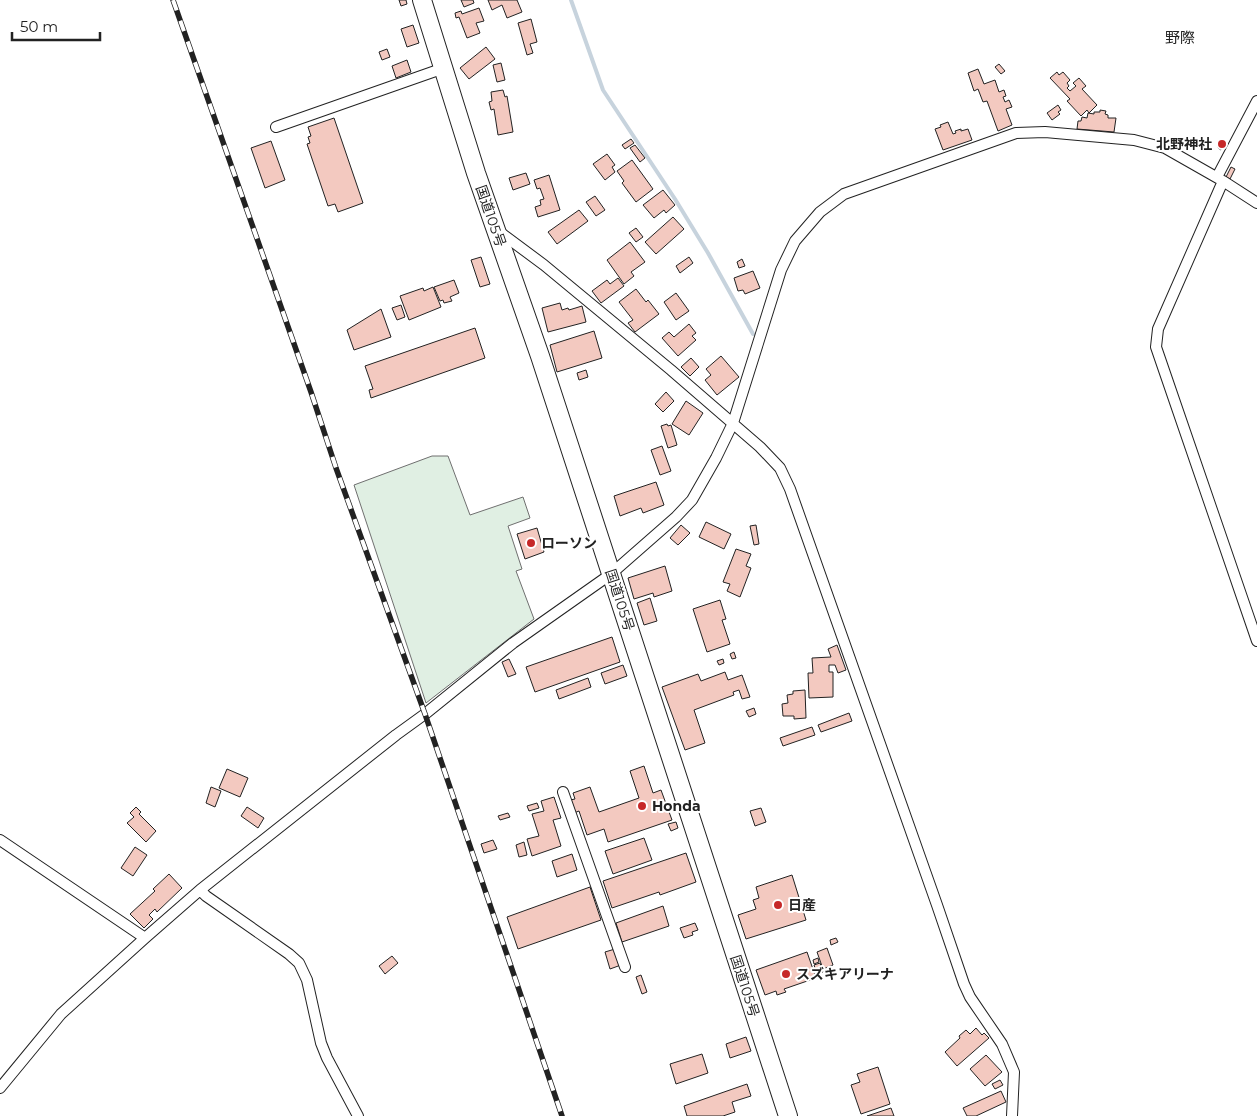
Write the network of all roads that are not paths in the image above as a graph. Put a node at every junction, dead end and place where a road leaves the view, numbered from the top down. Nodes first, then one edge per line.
1 (422, 0) edge
2 (444, 68) junction
3 (1257, 101) edge
4 (276, 127) dead end
5 (1220, 179) junction
6 (1257, 203) edge
7 (496, 230) junction
8 (733, 423) junction
9 (611, 574) junction
10 (1257, 641) edge
11 (563, 792) dead end
12 (0, 840) edge
13 (200, 890) junction
14 (146, 938) junction
15 (625, 967) dead end
16 (0, 1088) edge
17 (358, 1116) edge
18 (788, 1116) edge
19 (1012, 1116) edge

1 - 2 highway, 国道105号
2 - 4 street
2 - 7 highway, 国道105号
3 - 5 street
5 - 6 street
5 - 8 street
5 - 10 street
7 - 8 street
7 - 9 highway, 国道105号
8 - 9 street
8 - 19 street
9 - 13 street
9 - 18 highway, 国道105号
11 - 15 street
12 - 14 street
13 - 14 street
13 - 17 street
14 - 16 street

